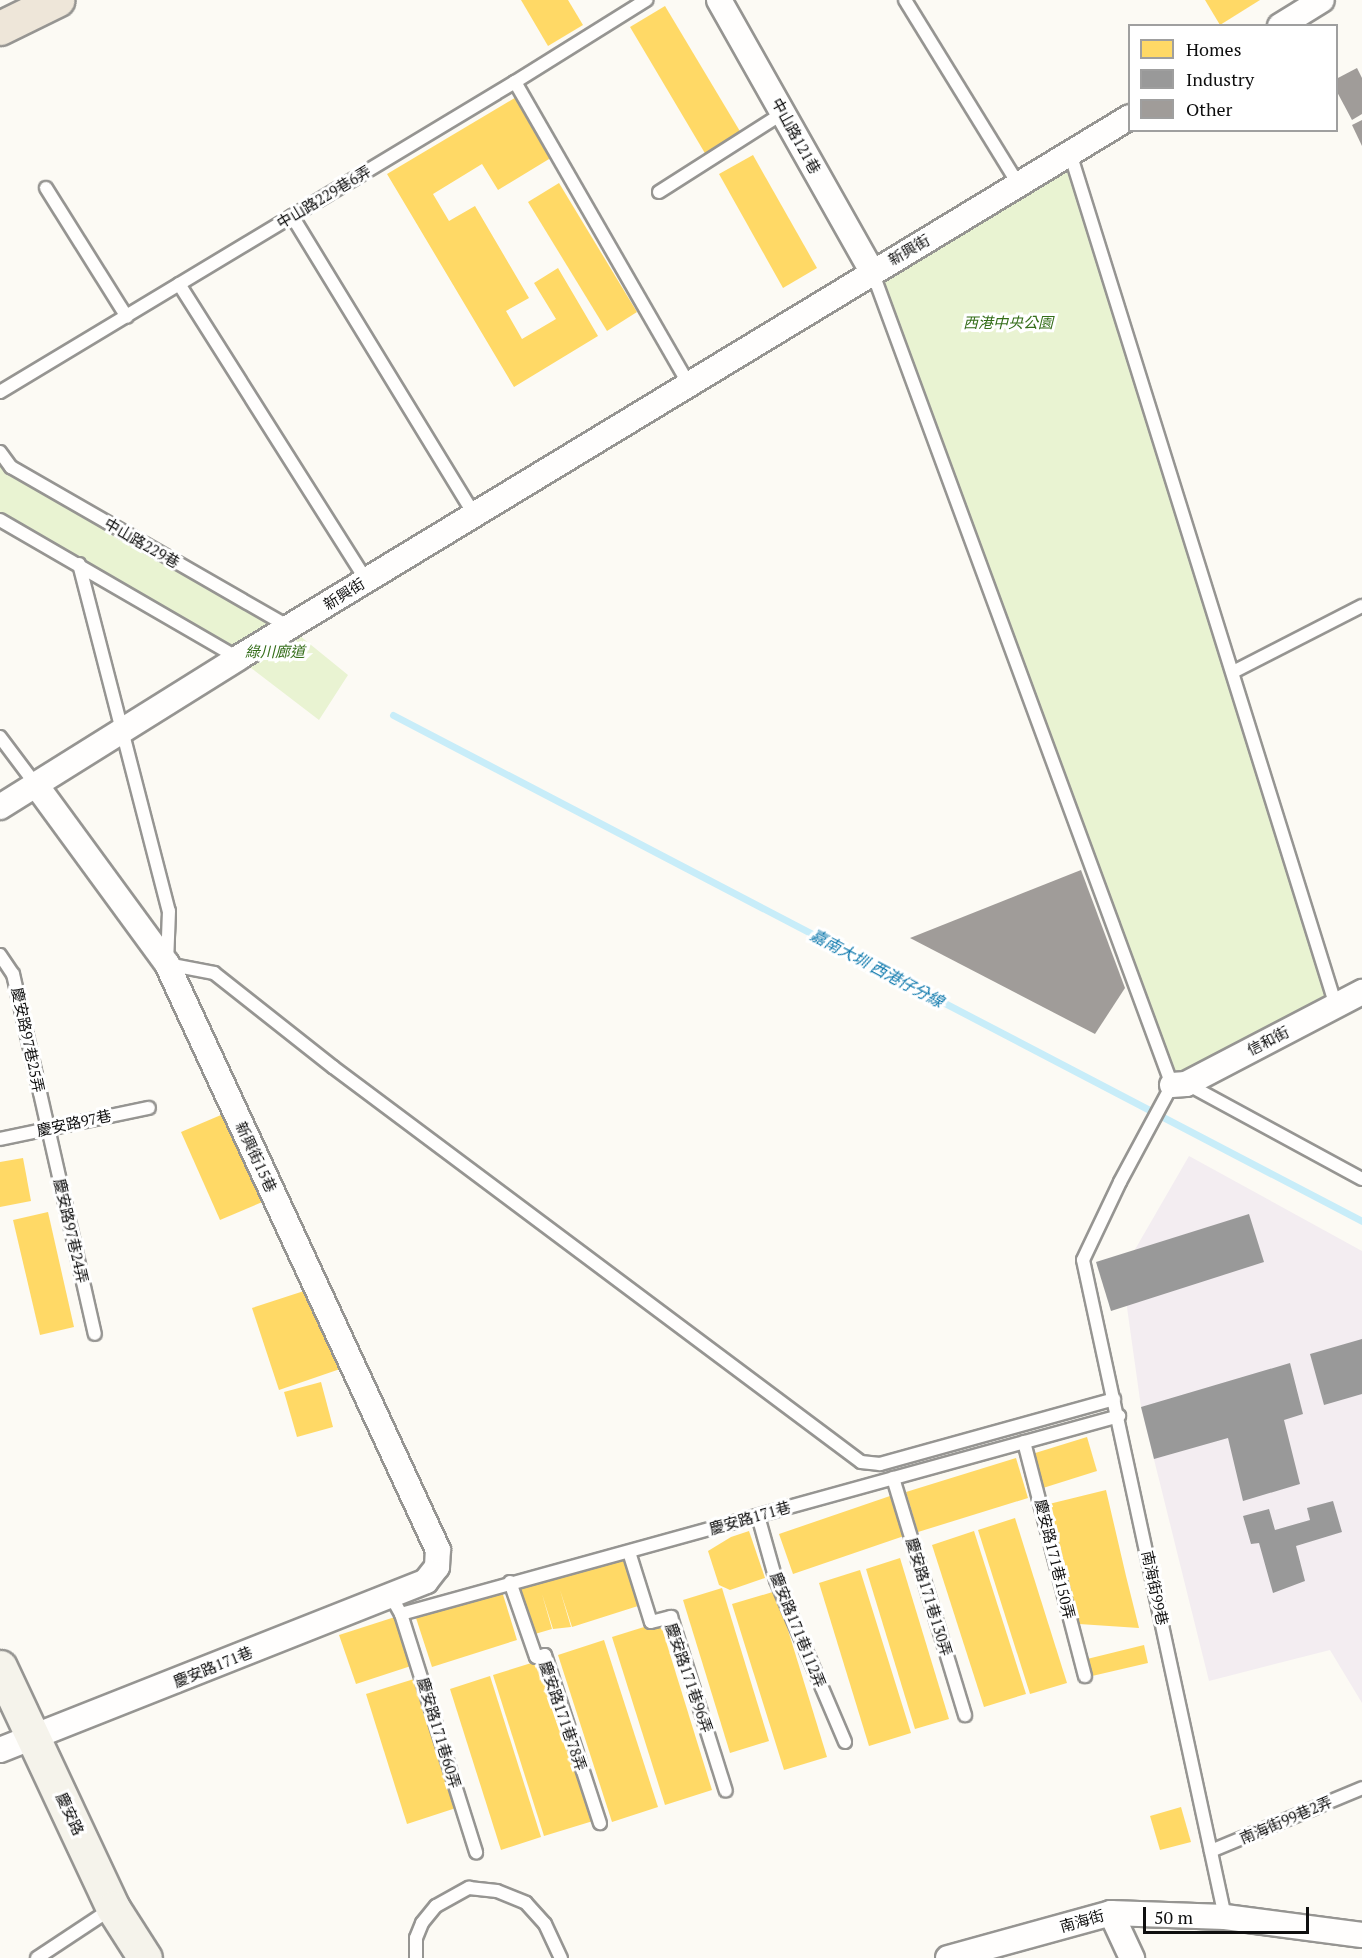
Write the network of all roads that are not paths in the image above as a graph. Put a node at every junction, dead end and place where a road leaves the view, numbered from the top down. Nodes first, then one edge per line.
1 (57, 0) edge
2 (646, 0) edge
3 (719, 0) edge
4 (905, 0) edge
5 (1322, 0) edge
6 (1283, 24) edge
7 (0, 28) edge
8 (515, 82) junction
9 (783, 113) junction
10 (1128, 118) edge
11 (1070, 153) junction
12 (1019, 185) junction
13 (46, 188) dead end
14 (659, 192) dead end
15 (292, 216) junction
16 (872, 272) junction
17 (179, 284) junction
18 (127, 317) junction
19 (689, 384) junction
20 (0, 392) edge
21 (0, 452) edge
22 (474, 514) junction
23 (0, 520) edge
24 (79, 564) junction
25 (366, 580) junction
26 (1362, 606) edge
27 (290, 627) junction
28 (238, 658) junction
29 (1233, 672) junction
30 (120, 730) junction
31 (0, 737) edge
32 (36, 785) junction
33 (0, 807) edge
34 (0, 955) edge
35 (166, 964) junction
36 (1362, 992) edge
37 (1336, 1006) junction
38 (1179, 1084) junction
39 (149, 1108) dead end
40 (47, 1129) junction
41 (0, 1138) edge
42 (1362, 1179) edge
43 (95, 1334) dead end
44 (1114, 1398) junction
45 (1119, 1416) junction
46 (1024, 1442) junction
47 (893, 1478) junction
48 (758, 1516) junction
49 (629, 1552) junction
50 (426, 1581) joint
51 (510, 1582) junction
52 (396, 1605) junction
53 (0, 1667) edge
54 (1085, 1676) dead end
55 (965, 1715) dead end
56 (34, 1738) junction
57 (845, 1742) dead end
58 (0, 1750) edge
59 (1362, 1788) edge
60 (726, 1791) dead end
61 (600, 1823) dead end
62 (1211, 1851) junction
63 (476, 1852) dead end
64 (113, 1908) junction
65 (1111, 1913) junction
66 (1225, 1917) junction
67 (1362, 1935) edge
68 (37, 1958) edge
69 (145, 1958) edge
70 (416, 1958) edge
71 (561, 1958) edge
72 (948, 1958) edge
73 (1132, 1958) edge

1 - 7 main road
2 - 8 lane, 中山路229巷6弄
3 - 9 street, 中山路121巷
4 - 12 lane
5 - 6 street
8 - 15 lane, 中山路229巷6弄
8 - 19 lane
9 - 14 lane
9 - 16 street, 中山路121巷
10 - 11 street, 新興街
11 - 12 street, 新興街
11 - 29 lane
12 - 16 street, 新興街
13 - 18 lane
15 - 17 lane, 中山路229巷6弄
15 - 22 lane
16 - 19 street, 新興街
16 - 38 lane
17 - 18 lane, 中山路229巷6弄
17 - 25 lane
18 - 20 lane, 中山路229巷6弄
19 - 22 street, 新興街
21 - 27 lane, 中山路229巷
22 - 25 street, 新興街
23 - 24 lane
24 - 28 lane
24 - 30 lane
25 - 27 street, 新興街
26 - 29 lane
27 - 28 street, 新興街
28 - 30 street, 新興街
29 - 37 lane
30 - 32 street, 新興街
30 - 35 lane
31 - 32 lane
32 - 33 street, 新興街
32 - 35 street, 新興街15巷
34 - 40 lane, 慶安路97巷25弄
35 - 44 lane
35 - 50 street, 新興街15巷
36 - 37 street, 信和街
37 - 38 street, 信和街
38 - 42 lane
38 - 44 lane, 南海街99巷
39 - 40 lane, 慶安路97巷
40 - 41 lane, 慶安路97巷
40 - 43 lane, 慶安路97巷24弄
44 - 45 lane, 南海街99巷
45 - 46 lane, 慶安路171巷
45 - 62 lane, 南海街99巷
46 - 47 lane, 慶安路171巷
46 - 54 lane, 慶安路171巷150弄
47 - 48 lane, 慶安路171巷
47 - 55 lane, 慶安路171巷130弄
48 - 49 lane, 慶安路171巷
48 - 57 lane, 慶安路171巷112弄
49 - 51 lane, 慶安路171巷
49 - 60 lane, 慶安路171巷96弄
50 - 52 street, 慶安路171巷
51 - 52 lane, 慶安路171巷
51 - 61 lane, 慶安路171巷78弄
52 - 56 street, 慶安路171巷
52 - 63 lane, 慶安路171巷60弄
53 - 56 main road, 慶安路
56 - 58 street, 慶安路171巷
56 - 64 main road, 慶安路
59 - 62 lane, 南海街99巷2弄
62 - 66 lane, 南海街99巷
64 - 68 lane
64 - 69 main road, 慶安路
65 - 66 street, 南海街
65 - 72 street, 南海街
65 - 73 street
66 - 67 street, 南海街
70 - 71 lane

